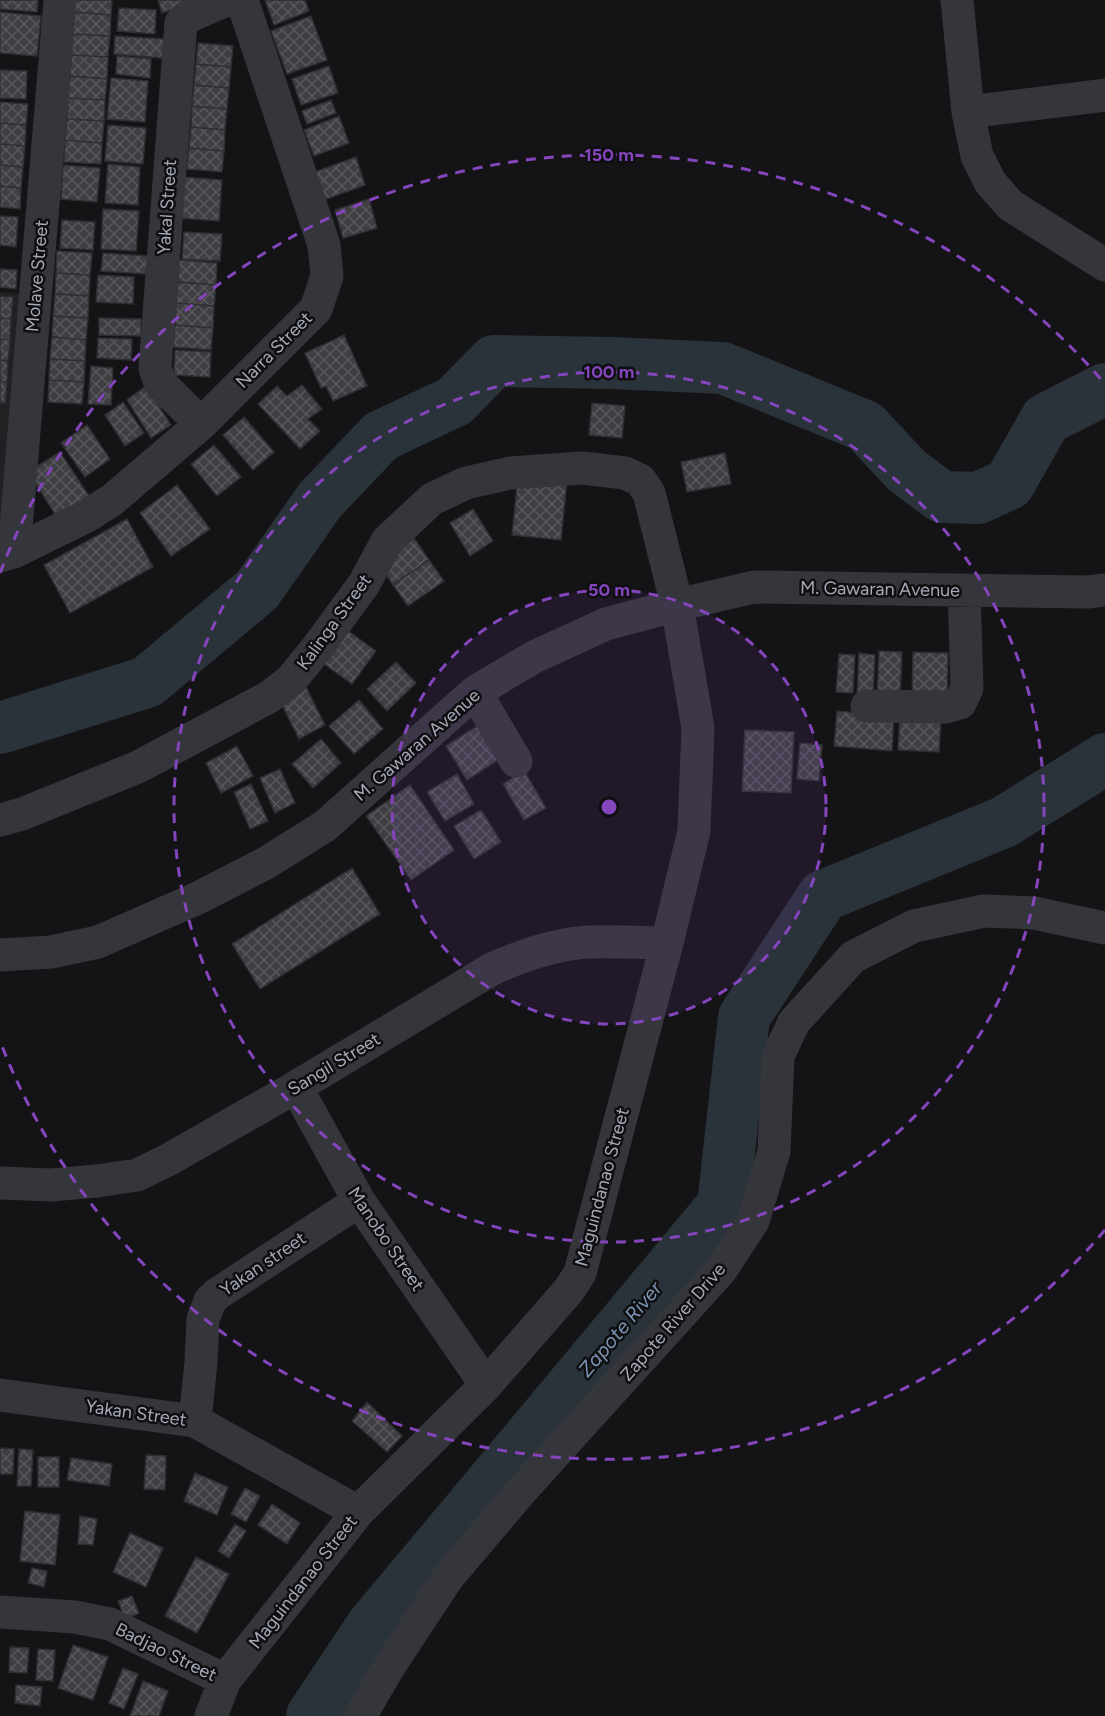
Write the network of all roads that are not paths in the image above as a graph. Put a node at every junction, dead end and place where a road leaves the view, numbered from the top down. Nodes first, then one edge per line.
1 (60, 0) edge
2 (226, 0) edge
3 (242, 0) edge
4 (957, 0) edge
5 (1105, 95) edge
6 (968, 112) junction
7 (1098, 254) edge
8 (201, 424) junction
9 (7, 554) edge
10 (964, 590) junction
11 (1105, 590) edge
12 (677, 605) junction
13 (475, 692) junction
14 (867, 706) dead end
15 (516, 761) dead end
16 (0, 820) edge
17 (1105, 928) edge
18 (667, 943) junction
19 (0, 955) edge
20 (296, 1087) junction
21 (0, 1183) edge
22 (359, 1201) junction
23 (486, 1385) junction
24 (0, 1395) edge
25 (195, 1421) junction
26 (358, 1512) junction
27 (0, 1612) edge
28 (225, 1680) junction
29 (211, 1716) edge
30 (360, 1716) edge

1 - 9 street, Molave Street
2 - 8 street, Yakal Street
3 - 8 street, Narra Street
4 - 6 street
5 - 6 street
6 - 7 street
8 - 9 street, Narra Street
10 - 11 street, M. Gawaran Avenue
10 - 12 street, M. Gawaran Avenue
10 - 14 street
12 - 13 street, M. Gawaran Avenue
12 - 16 street, Kalinga Street
12 - 18 street, Maguindanao Street
13 - 15 street
13 - 19 street, M. Gawaran Avenue
17 - 30 street, Zapote River Drive
18 - 20 street, Sangil Street
18 - 23 street, Maguindanao Street
20 - 21 street, Sangil Street
20 - 22 street, Manobo Street
22 - 23 street, Manobo Street
22 - 25 street, Yakan street
23 - 26 street, Maguindanao Street
24 - 25 street, Yakan Street
25 - 26 street, Yakan Street
26 - 28 street, Maguindanao Street
27 - 28 street, Badjao Street
28 - 29 street, Maguindanao Street

